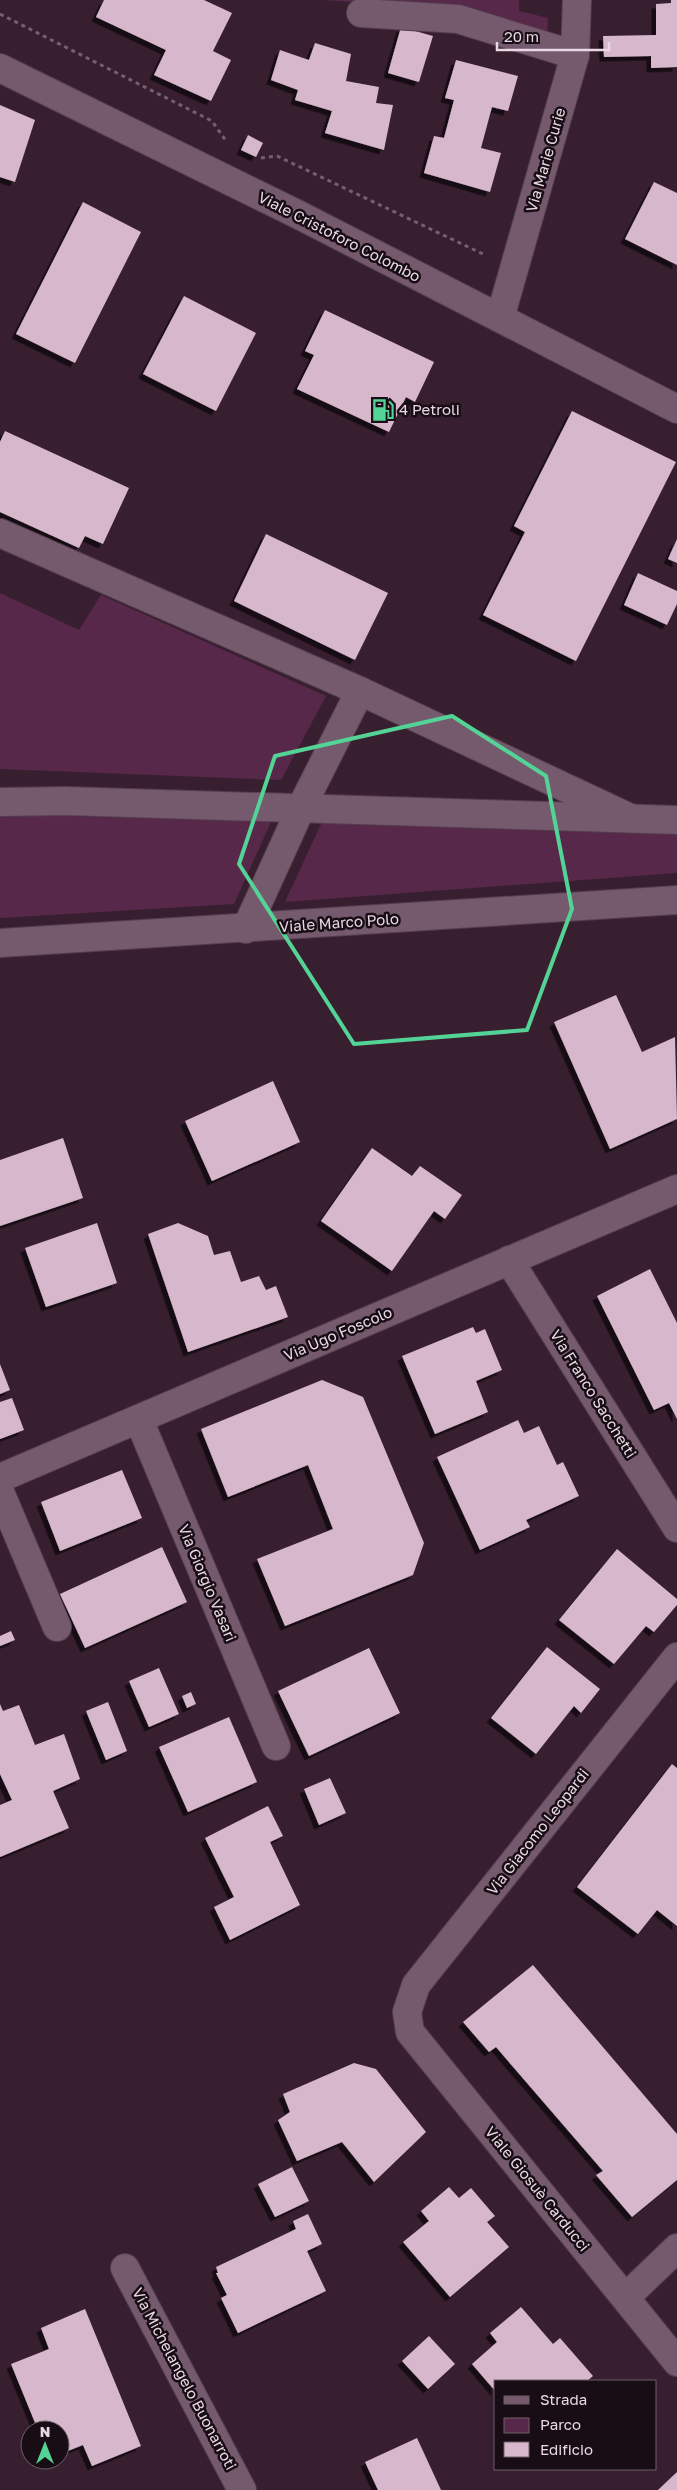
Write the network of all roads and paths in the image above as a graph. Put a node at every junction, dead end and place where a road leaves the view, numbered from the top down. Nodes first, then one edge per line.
1 (577, 0) edge
2 (361, 13) dead end
3 (0, 14) edge
4 (575, 55) junction
5 (0, 68) edge
6 (227, 143) dead end
7 (254, 159) dead end
8 (515, 269) junction
9 (500, 318) junction
10 (677, 409) edge
11 (0, 534) edge
12 (360, 692) junction
13 (0, 802) edge
14 (301, 808) junction
15 (628, 817) junction
16 (677, 820) edge
17 (677, 900) edge
18 (246, 929) junction
19 (0, 943) edge
20 (677, 1190) edge
21 (509, 1260) junction
22 (138, 1420) junction
23 (0, 1478) edge
24 (0, 1492) edge
25 (677, 1528) edge
26 (57, 1628) dead end
27 (677, 1657) edge
28 (276, 1746) dead end
29 (407, 2012) joint
30 (677, 2248) edge
31 (125, 2268) dead end
32 (626, 2297) junction
33 (677, 2362) edge
34 (242, 2490) edge

1 - 4 street, Via Marie Curie
2 - 4 street
3 - 6 path
4 - 8 street, Via Marie Curie
5 - 9 street, Viale Cristoforo Colombo
7 - 8 path
8 - 9 street, Via Marie Curie
9 - 10 street, Viale Cristoforo Colombo
11 - 12 street
12 - 14 street
12 - 15 street
13 - 14 street
14 - 15 street
14 - 18 street
15 - 16 street
17 - 18 street, Viale Marco Polo
18 - 19 street, Viale Marco Polo
20 - 21 street, Via Ugo Foscolo
21 - 22 street, Via Ugo Foscolo
21 - 25 street, Via Franco Sacchetti
22 - 23 street, Via Ugo Foscolo
22 - 28 street, Via Giorgio Vasari
24 - 26 street
27 - 29 street, Via Giacomo Leopardi
29 - 32 street, Viale Giosuè Carducci
30 - 32 street
31 - 34 street, Via Michelangelo Buonarroti
32 - 33 street, Viale Giosuè Carducci

